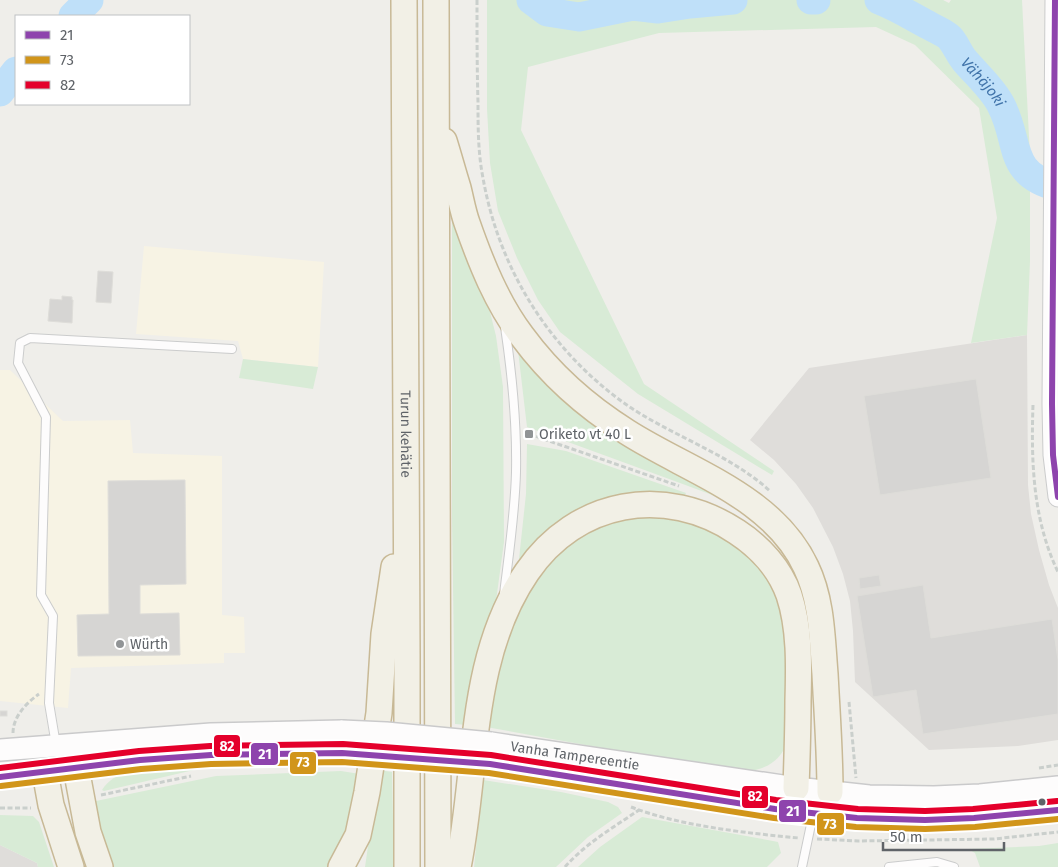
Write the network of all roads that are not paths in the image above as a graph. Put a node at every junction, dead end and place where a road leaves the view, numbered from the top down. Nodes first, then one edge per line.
1 (404, 0) edge
2 (436, 0) edge
3 (1055, 0) edge
4 (436, 112) junction
5 (502, 304) junction
6 (232, 349) dead end
7 (406, 490) junction
8 (1058, 497) edge
9 (502, 618) junction
10 (7, 744) edge
11 (56, 745) junction
12 (76, 768) junction
13 (45, 772) junction
14 (0, 777) edge
15 (1058, 787) edge
16 (796, 788) junction
17 (830, 792) junction
18 (1058, 810) edge
19 (813, 814) junction
20 (351, 854) edge
21 (71, 867) edge
22 (100, 867) edge
23 (406, 867) edge
24 (438, 867) edge
25 (458, 867) edge
26 (802, 867) edge
27 (889, 867) edge
28 (954, 867) edge

1 - 7 highway, Turun kehätie
2 - 4 highway
3 - 8 street
4 - 5 highway
4 - 24 highway
5 - 9 lane
5 - 17 highway
6 - 11 lane
7 - 20 highway
7 - 23 highway, Turun kehätie
9 - 16 highway
9 - 25 highway
10 - 11 main road, Vanha Tampereentie
11 - 12 main road
11 - 13 main road
11 - 16 main road, Vanha Tampereentie, bridge
12 - 13 main road, Vanha Tampereentie
12 - 19 main road, Vanha Tampereentie, bridge
12 - 22 highway
13 - 14 main road, Vanha Tampereentie
13 - 21 highway
15 - 17 main road, Vanha Tampereentie
16 - 17 main road, Vanha Tampereentie
16 - 19 main road
17 - 19 main road
18 - 19 main road, Vanha Tampereentie
19 - 26 lane
27 - 28 lane

